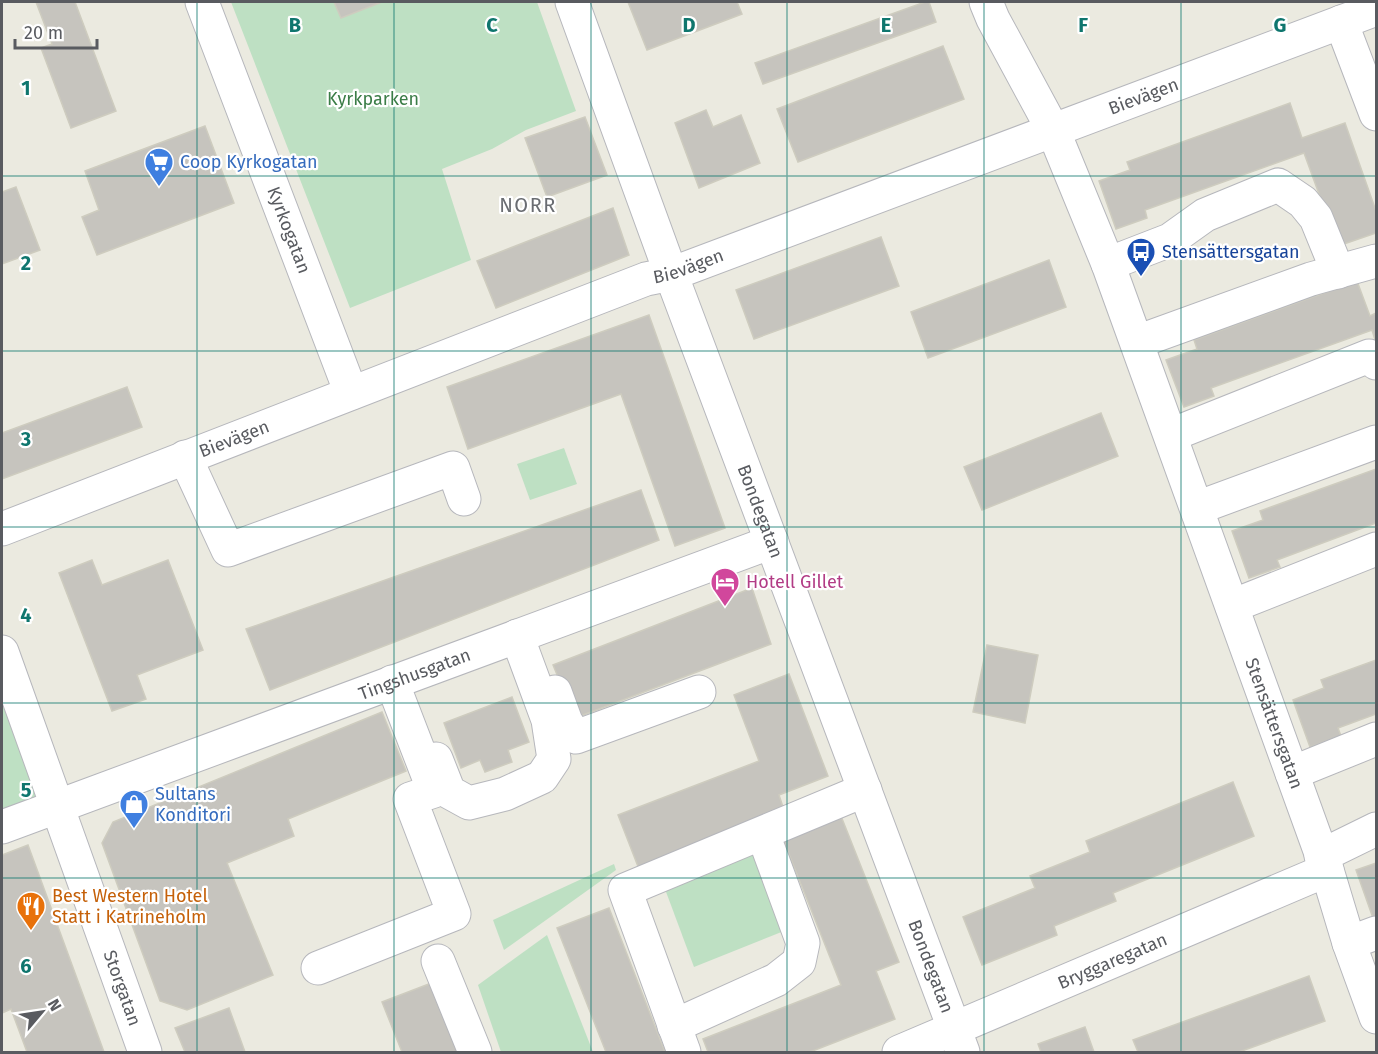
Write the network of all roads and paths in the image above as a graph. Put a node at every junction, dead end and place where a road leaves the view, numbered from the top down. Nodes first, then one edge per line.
1 (202, 2) edge
2 (572, 2) edge
3 (986, 2) edge
4 (1377, 9) edge
5 (1341, 22) junction
6 (1377, 114) edge
7 (1053, 130) junction
8 (1377, 261) edge
9 (1108, 264) junction
10 (1338, 272) junction
11 (671, 274) junction
12 (1137, 342) junction
13 (1377, 363) edge
14 (351, 393) junction
15 (1171, 435) junction
16 (1377, 442) edge
17 (184, 457) junction
18 (464, 499) dead end
19 (1197, 508) junction
20 (2, 529) edge
21 (772, 542) junction
22 (1377, 549) edge
23 (1232, 606) junction
24 (525, 634) junction
25 (2, 652) edge
26 (399, 680) junction
27 (699, 692) dead end
28 (1377, 739) edge
29 (1292, 773) junction
30 (865, 790) junction
31 (56, 807) junction
32 (2, 827) edge
33 (1377, 829) edge
34 (763, 834) junction
35 (1324, 863) junction
36 (1363, 938) edge
37 (438, 961) dead end
38 (318, 968) dead end
39 (1377, 1017) edge
40 (679, 1039) edge
41 (959, 1041) edge
42 (145, 1053) edge
43 (475, 1053) edge
44 (898, 1053) edge

1 - 14 street, Kyrkogatan
2 - 11 street, Bondegatan
3 - 7 street, Stensättersgatan
4 - 5 street, Bievägen
5 - 6 street
5 - 7 street, Bievägen
7 - 9 street, Stensättersgatan
7 - 11 street, Bievägen
8 - 10 street
9 - 10 street
9 - 12 street, Stensättersgatan
10 - 12 street
11 - 14 street, Bievägen
11 - 21 street, Bondegatan
12 - 15 street, Stensättersgatan
13 - 15 street
14 - 17 street, Bievägen
15 - 19 street, Stensättersgatan
16 - 19 street
17 - 18 street
17 - 20 street, Bievägen
19 - 23 street, Stensättersgatan
21 - 24 street, Tingshusgatan
21 - 30 street, Bondegatan
22 - 23 street
23 - 29 street, Stensättersgatan
24 - 26 street, Tingshusgatan
24 - 26 street
24 - 27 street
25 - 31 street, Storgatan
26 - 31 street, Tingshusgatan
26 - 38 street
28 - 29 street
29 - 35 street, Stensättersgatan
30 - 34 street
30 - 41 street, Bondegatan
31 - 32 street, Tingshusgatan
31 - 42 street, Storgatan
33 - 35 street, Bryggaregatan
34 - 40 street
34 - 40 street
35 - 36 street, Stensättersgatan
35 - 41 street, Bryggaregatan
36 - 39 street, Stensättersgatan
37 - 43 street
41 - 44 street, Bryggaregatan

